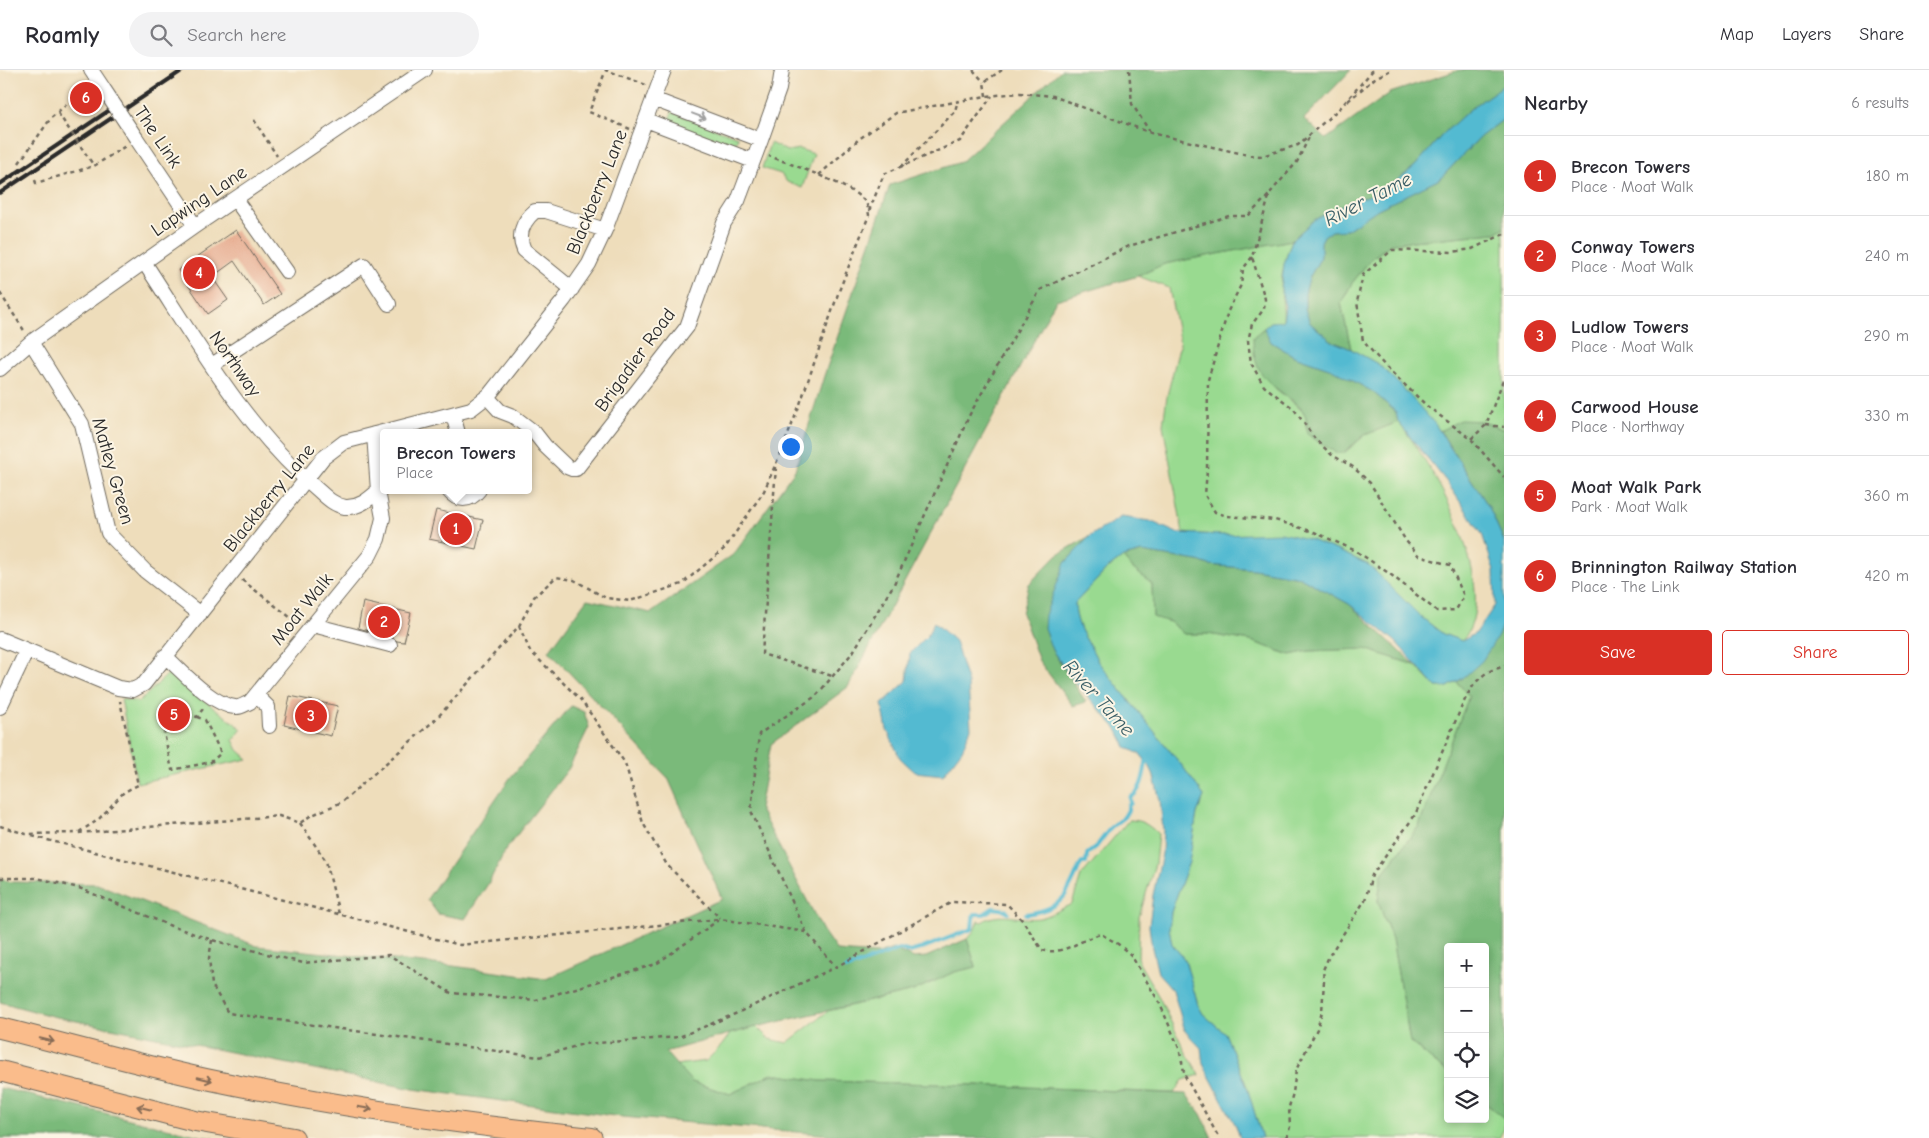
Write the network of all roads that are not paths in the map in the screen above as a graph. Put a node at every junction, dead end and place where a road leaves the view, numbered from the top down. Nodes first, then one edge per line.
1 (425, 70) edge
2 (664, 70) edge
3 (782, 70) edge
4 (97, 79) edge
5 (655, 94) junction
6 (643, 127) junction
7 (757, 151) junction
8 (235, 199) junction
9 (195, 226) junction
10 (605, 230) junction
11 (144, 262) junction
12 (287, 272) dead end
13 (572, 289) junction
14 (389, 304) dead end
15 (31, 342) junction
16 (212, 365) junction
17 (0, 369) edge
18 (487, 396) junction
19 (453, 415) junction
20 (395, 429) edge
21 (457, 429) edge
22 (530, 429) edge
23 (532, 430) edge
24 (380, 433) edge
25 (374, 434) junction
26 (306, 479) junction
27 (378, 491) junction
28 (451, 494) edge
29 (476, 494) edge
30 (200, 614) junction
31 (311, 628) junction
32 (0, 639) edge
33 (390, 645) dead end
34 (27, 650) junction
35 (165, 656) junction
36 (256, 695) junction
37 (0, 707) edge
38 (269, 726) dead end
39 (0, 1028) edge
40 (0, 1071) edge
41 (294, 1138) edge
42 (592, 1138) edge

1 - 8 street, Lapwing Lane
2 - 5 street, Blackberry Lane
3 - 7 street, Brigadier Road
4 - 9 street, The Link, bridge
5 - 6 street, Blackberry Lane
5 -> 7 street
6 - 7 street
6 - 10 street, Blackberry Lane
7 - 23 street, Brigadier Road
8 - 9 street, Lapwing Lane
8 - 12 street
9 - 11 street, Lapwing Lane
10 - 13 street, Blackberry Lane
10 - 13 street
11 - 15 street, Lapwing Lane
11 - 16 street, Northway
13 - 18 street, Blackberry Lane
14 - 16 street
15 - 17 street, Lapwing Lane
15 - 30 street, Matley Green
16 - 26 street, Northway
18 - 19 street, Blackberry Lane
18 - 22 street, Brigadier Road
19 - 20 street, Blackberry Lane
19 - 21 street
24 - 25 street, Blackberry Lane
25 - 26 street, Blackberry Lane
25 - 27 street, Moat Walk
26 - 27 street, Northway
26 - 30 street, Blackberry Lane
27 - 31 street, Moat Walk
28 - 29 street
30 - 35 street, Blackberry Lane
31 - 33 street
31 - 36 street, Moat Walk
32 - 34 street, Blackberry Lane
34 - 35 street, Blackberry Lane
34 - 37 street
35 - 36 street, Moat Walk
36 - 38 street
39 -> 42 highway
41 -> 40 highway

